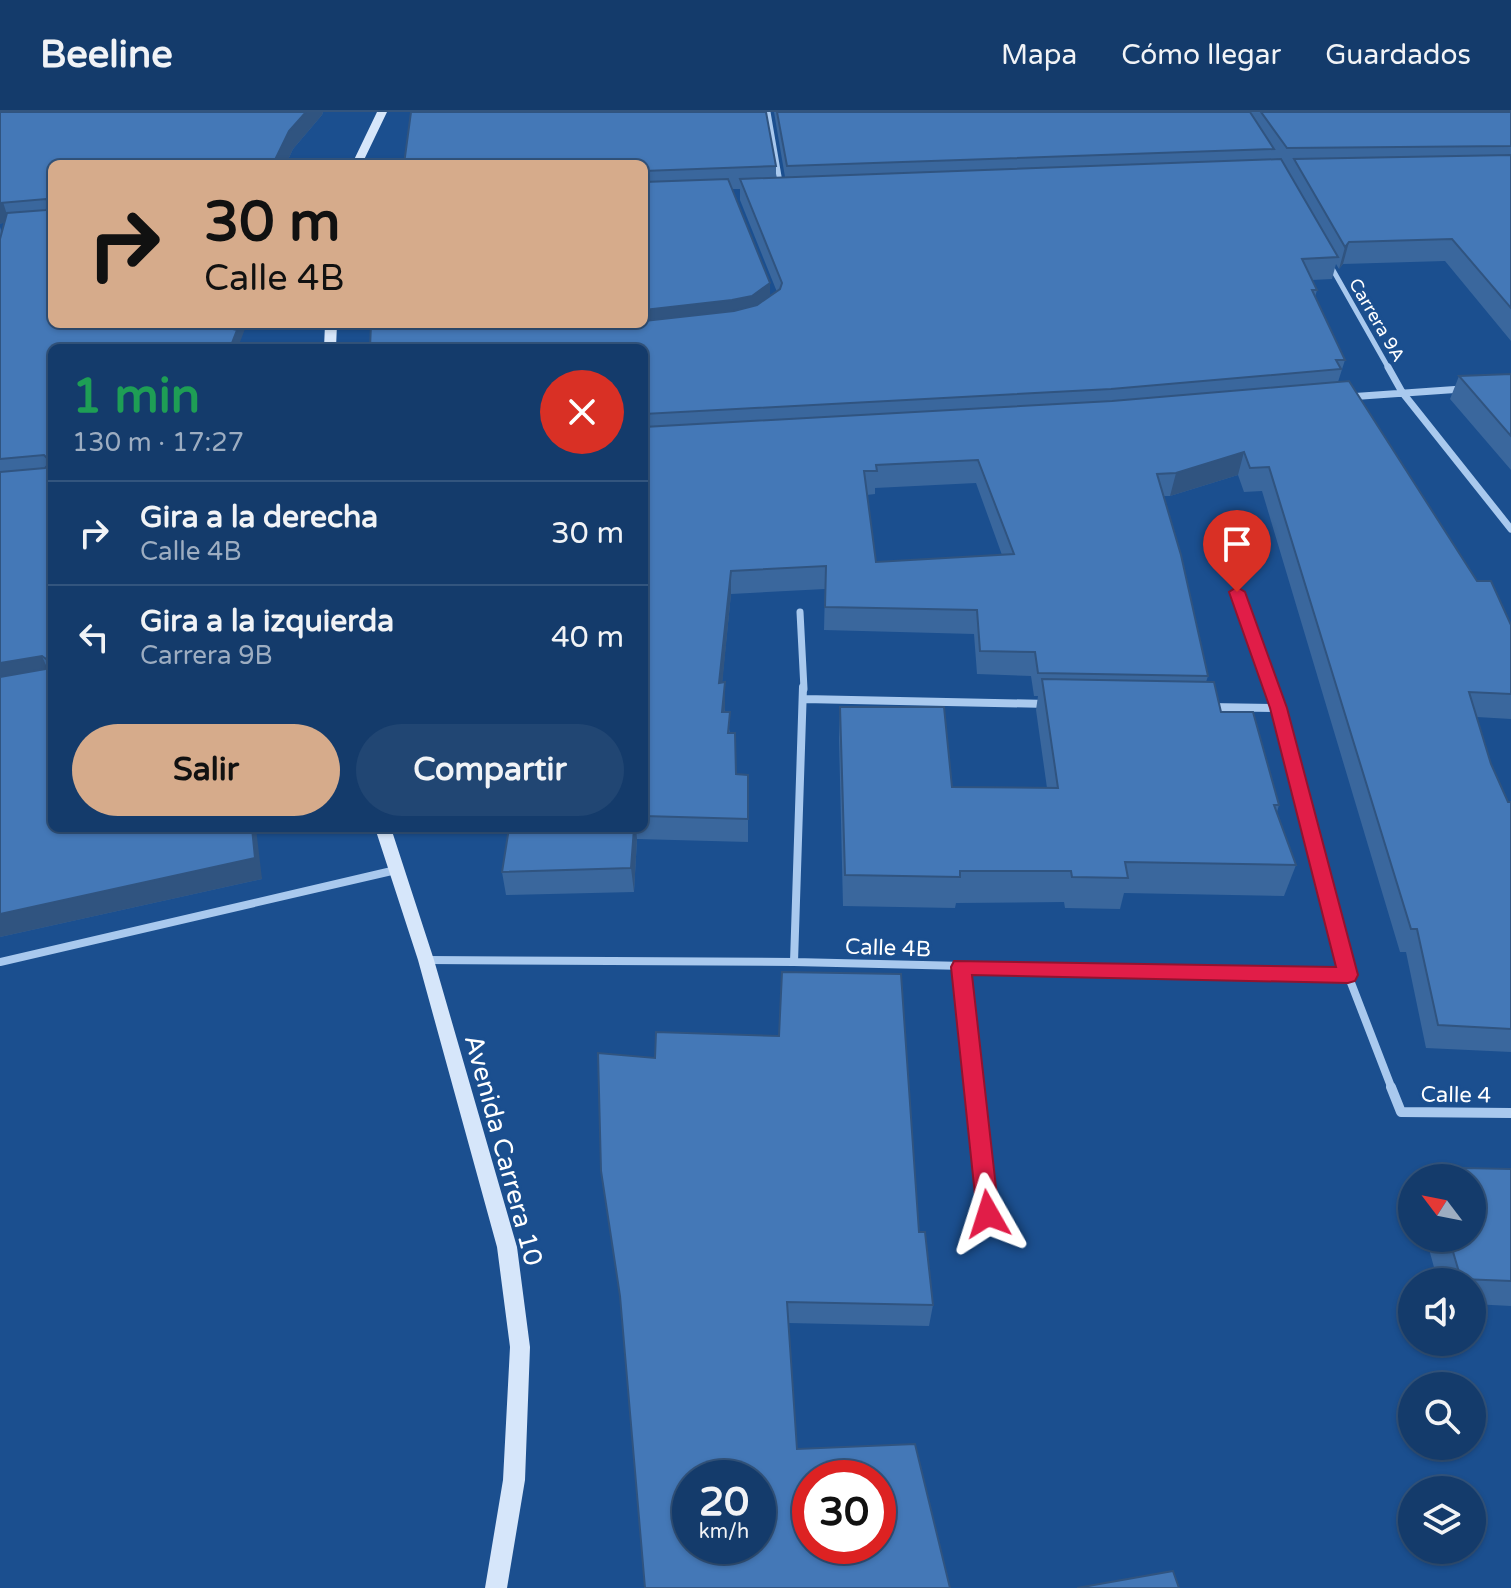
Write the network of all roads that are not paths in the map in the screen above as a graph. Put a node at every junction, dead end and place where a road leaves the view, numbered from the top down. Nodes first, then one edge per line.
1 (382, 112) edge
2 (768, 112) edge
3 (359, 160) edge
4 (770, 193) edge
5 (1325, 257) edge
6 (1464, 389) edge
7 (1402, 392) junction
8 (1340, 398) edge
9 (1511, 529) edge
10 (1237, 592) dead end
11 (800, 612) dead end
12 (804, 699) junction
13 (1057, 704) edge
14 (1199, 707) edge
15 (1278, 708) junction
16 (384, 832) edge
17 (396, 870) junction
18 (426, 960) junction
19 (0, 962) edge
20 (794, 962) junction
21 (961, 967) junction
22 (1348, 975) junction
23 (1511, 1113) edge
24 (988, 1214) dead end
25 (496, 1588) edge

1 - 3 main road
2 - 4 street
5 - 7 street, Carrera 9A
6 - 7 street
7 - 8 street
7 - 9 street, Carrera 9A
10 - 15 street
11 - 12 street
12 - 13 street
12 - 20 street
14 - 15 street
15 - 22 street
16 - 17 main road, Avenida Carrera 10
17 - 18 main road, Avenida Carrera 10
17 - 19 street
18 - 20 street, Calle 4B
18 - 25 main road, Avenida Carrera 10
20 - 21 street, Calle 4B
21 - 22 street, Calle 4B
21 - 24 street
22 - 23 street, Calle 4

